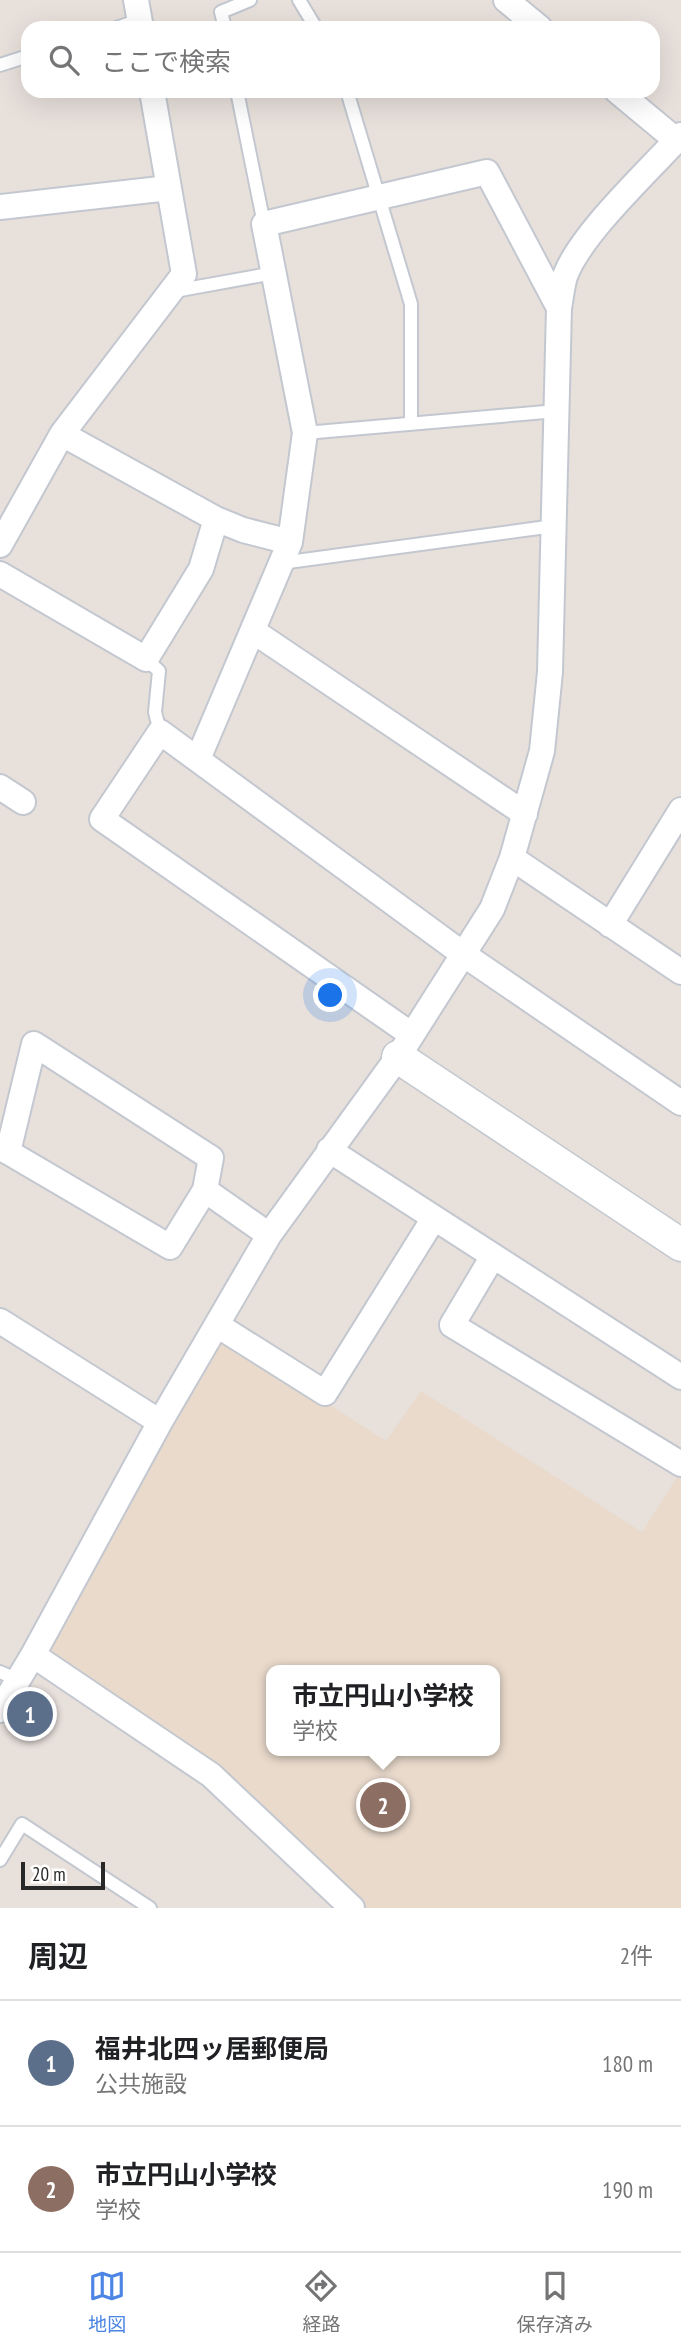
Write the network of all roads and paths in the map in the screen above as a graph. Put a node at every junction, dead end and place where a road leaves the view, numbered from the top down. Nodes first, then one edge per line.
1 (250, 0) edge
2 (299, 0) edge
3 (506, 0) edge
4 (223, 21) edge
5 (312, 21) edge
6 (532, 21) edge
7 (21, 58) edge
8 (0, 65) edge
9 (153, 98) edge
10 (238, 98) edge
11 (349, 98) edge
12 (626, 98) edge
13 (679, 138) edge
14 (169, 188) junction
15 (379, 197) junction
16 (0, 206) edge
17 (264, 224) junction
18 (274, 273) junction
19 (171, 291) junction
20 (559, 308) junction
21 (557, 411) junction
22 (411, 424) junction
23 (305, 433) junction
24 (62, 434) junction
25 (216, 519) junction
26 (554, 526) junction
27 (0, 545) edge
28 (286, 553) junction
29 (0, 574) edge
30 (253, 631) junction
31 (146, 659) junction
32 (160, 732) junction
33 (198, 759) junction
34 (0, 787) edge
35 (23, 802) dead end
36 (681, 810) edge
37 (525, 814) junction
38 (512, 858) junction
39 (610, 925) junction
40 (463, 954) junction
41 (681, 972) edge
42 (405, 1046) junction
43 (681, 1103) edge
44 (4, 1150) edge
45 (329, 1150) junction
46 (205, 1190) junction
47 (434, 1218) junction
48 (269, 1236) junction
49 (681, 1245) edge
50 (493, 1256) junction
51 (0, 1321) edge
52 (217, 1325) junction
53 (681, 1377) edge
54 (160, 1422) junction
55 (681, 1464) edge
56 (33, 1655) junction
57 (9, 1676) edge
58 (0, 1710) edge
59 (0, 1860) edge
60 (338, 1900) edge
61 (150, 1908) edge

1 - 4 lane
2 - 5 lane
3 - 6 street
7 - 8 lane
9 - 14 street
10 - 17 lane
11 - 15 lane
12 - 13 street
13 - 20 street
14 - 16 street
14 - 19 street
15 - 17 street
15 - 20 street
15 - 22 lane
17 - 18 street
18 - 19 lane
18 - 23 street
19 - 24 street
20 - 21 street
21 - 22 lane
21 - 26 street
22 - 23 lane
23 - 28 street
24 - 25 street
24 - 27 street
25 - 28 street
25 - 31 street
26 - 28 lane
26 - 37 street
28 - 30 street
29 - 31 street
30 - 33 street
30 - 37 street
31 - 32 lane
32 - 33 street
32 - 42 street
33 - 40 street
34 - 35 street
36 - 39 street
37 - 38 street
38 - 39 street
38 - 40 street
39 - 41 street
40 - 42 street
40 - 43 street
42 - 45 street
42 - 49 street
44 - 46 street
44 - 46 street
45 - 47 street
45 - 48 street
46 - 48 street
47 - 50 street
47 - 52 street
48 - 52 street
50 - 53 street
50 - 55 street
51 - 54 street
52 - 54 street
54 - 56 street
56 - 57 street
56 - 60 street
57 - 58 street
59 - 61 lane

